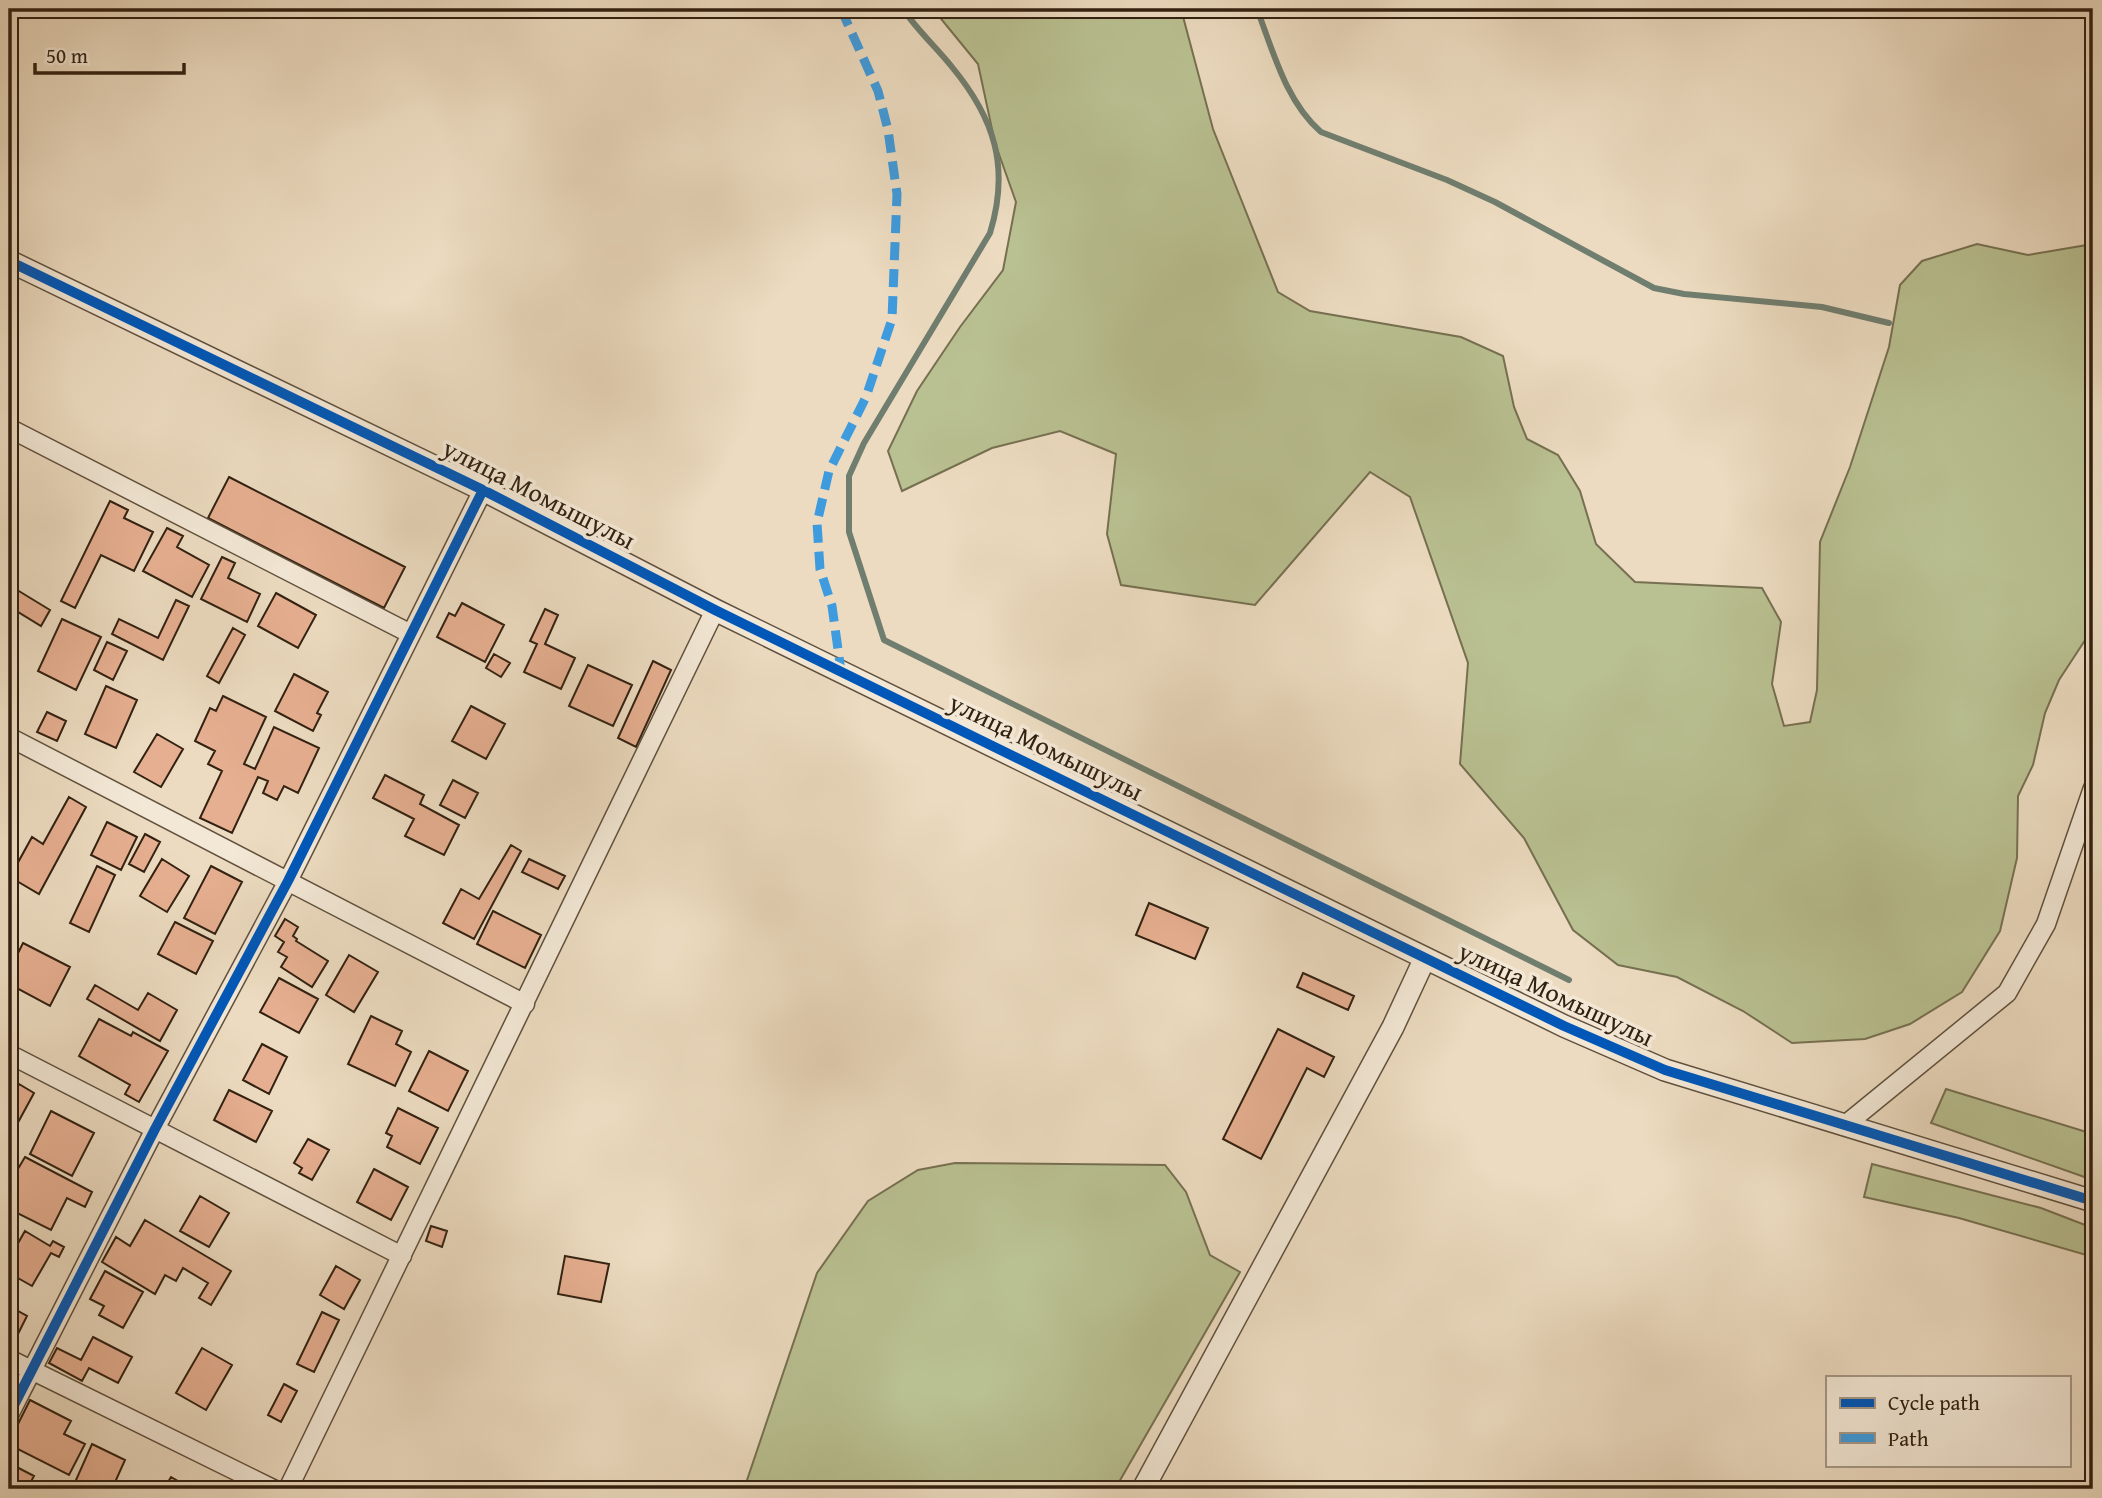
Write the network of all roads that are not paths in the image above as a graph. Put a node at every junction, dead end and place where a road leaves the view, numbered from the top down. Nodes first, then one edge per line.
1 (9, 261) edge
2 (9, 428) edge
3 (483, 490) junction
4 (715, 610) junction
5 (411, 634) junction
6 (9, 737) edge
7 (2093, 788) edge
8 (288, 881) junction
9 (1425, 958) junction
10 (525, 1004) junction
11 (9, 1054) edge
12 (1844, 1126) junction
13 (155, 1129) junction
14 (2093, 1201) edge
15 (402, 1256) junction
16 (9, 1359) edge
17 (31, 1370) junction
18 (9, 1415) edge
19 (273, 1489) edge
20 (288, 1489) edge
21 (1143, 1489) edge

1 - 3 street, улица Момышулы
2 - 5 street
3 - 4 street, улица Момышулы
3 - 5 street
4 - 9 street, улица Момышулы
4 - 10 street
5 - 8 street
6 - 8 street
7 - 12 street
8 - 10 street
8 - 13 street
9 - 12 street, улица Момышулы
9 - 21 street
10 - 15 street
11 - 13 street
12 - 14 street, улица Момышулы
13 - 15 street
13 - 17 street
15 - 20 street
16 - 17 street
17 - 18 street
17 - 19 street

